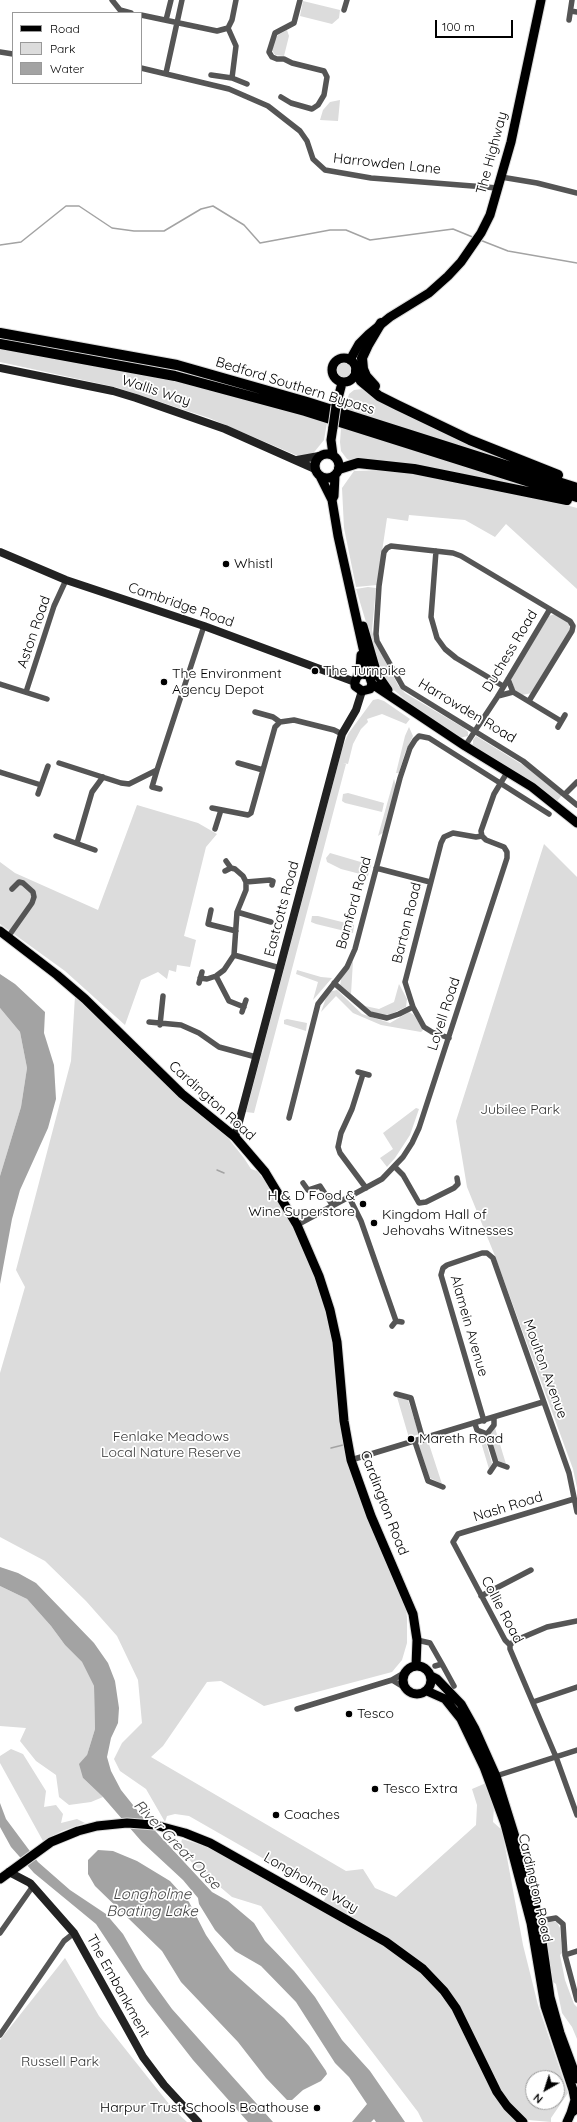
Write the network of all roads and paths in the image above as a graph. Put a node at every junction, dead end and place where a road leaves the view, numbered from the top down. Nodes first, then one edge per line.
1 (112, 0) edge
2 (171, 0) edge
3 (182, 0) edge
4 (236, 0) edge
5 (300, 0) edge
6 (347, 0) edge
7 (541, 0) edge
8 (572, 0) edge
9 (344, 10) dead end
10 (118, 11) edge
11 (574, 12) edge
12 (142, 15) edge
13 (166, 20) junction
14 (569, 20) dead end
15 (177, 22) junction
16 (228, 28) junction
17 (0, 52) edge
18 (12, 54) edge
19 (142, 68) edge
20 (166, 72) junction
21 (211, 75) dead end
22 (232, 78) junction
23 (247, 84) dead end
24 (281, 97) dead end
25 (501, 177) junction
26 (498, 188) junction
27 (577, 193) edge
28 (382, 323) junction
29 (0, 333) edge
30 (0, 344) edge
31 (350, 360) junction
32 (0, 368) edge
33 (356, 372) junction
34 (342, 383) junction
35 (397, 405) junction
36 (330, 440) junction
37 (333, 455) junction
38 (319, 456) junction
39 (297, 460) junction
40 (337, 472) junction
41 (317, 473) junction
42 (577, 483) edge
43 (577, 488) edge
44 (577, 497) edge
45 (332, 500) junction
46 (577, 502) edge
47 (387, 548) joint
48 (436, 551) junction
49 (0, 552) edge
50 (66, 580) junction
51 (353, 602) junction
52 (550, 609) junction
53 (204, 626) junction
54 (362, 651) junction
55 (369, 675) junction
56 (508, 678) junction
57 (356, 679) junction
58 (0, 684) edge
59 (372, 684) junction
60 (503, 686) junction
61 (362, 691) junction
62 (26, 692) junction
63 (513, 692) junction
64 (498, 696) junction
65 (395, 698) junction
66 (47, 699) dead end
67 (529, 701) junction
68 (255, 712) dead end
69 (565, 716) dead end
70 (561, 721) junction
71 (280, 722) junction
72 (558, 727) dead end
73 (474, 731) junction
74 (342, 734) junction
75 (465, 746) junction
76 (59, 763) dead end
77 (238, 763) dead end
78 (48, 766) dead end
79 (157, 770) junction
80 (263, 770) junction
81 (0, 772) edge
82 (508, 772) junction
83 (103, 777) junction
84 (577, 782) edge
85 (502, 783) junction
86 (41, 785) junction
87 (160, 790) dead end
88 (38, 794) dead end
89 (565, 794) junction
90 (577, 805) edge
91 (212, 808) dead end
92 (221, 810) junction
93 (549, 814) dead end
94 (577, 823) edge
95 (215, 829) dead end
96 (56, 836) dead end
97 (482, 836) junction
98 (77, 843) junction
99 (96, 850) dead end
100 (226, 861) dead end
101 (376, 868) junction
102 (246, 882) junction
103 (430, 882) junction
104 (272, 885) dead end
105 (12, 889) dead end
106 (211, 910) dead end
107 (237, 912) junction
108 (271, 922) dead end
109 (0, 931) edge
110 (236, 931) junction
111 (8, 937) junction
112 (234, 955) junction
113 (280, 968) junction
114 (216, 976) junction
115 (201, 978) dead end
116 (334, 983) junction
117 (163, 996) dead end
118 (246, 1000) dead end
119 (413, 1007) junction
120 (149, 1022) dead end
121 (160, 1024) junction
122 (448, 1038) junction
123 (256, 1057) junction
124 (363, 1073) dead end
125 (289, 1118) dead end
126 (235, 1137) junction
127 (395, 1167) junction
128 (457, 1178) dead end
129 (303, 1183) dead end
130 (366, 1188) junction
131 (349, 1197) junction
132 (333, 1206) junction
133 (297, 1225) junction
134 (493, 1258) joint
135 (397, 1323) dead end
136 (396, 1394) dead end
137 (543, 1402) junction
138 (494, 1418) junction
139 (484, 1421) junction
140 (475, 1424) junction
141 (487, 1434) junction
142 (423, 1440) junction
143 (415, 1442) junction
144 (351, 1460) junction
145 (496, 1463) junction
146 (507, 1467) dead end
147 (490, 1472) dead end
148 (443, 1487) dead end
149 (574, 1499) junction
150 (577, 1512) edge
151 (453, 1542) joint
152 (531, 1570) dead end
153 (481, 1596) junction
154 (577, 1621) edge
155 (416, 1640) junction
156 (510, 1645) junction
157 (416, 1650) junction
158 (442, 1664) junction
159 (416, 1666) junction
160 (435, 1666) dead end
161 (406, 1672) junction
162 (431, 1676) junction
163 (392, 1680) junction
164 (454, 1686) dead end
165 (577, 1687) edge
166 (405, 1688) junction
167 (427, 1691) junction
168 (533, 1702) junction
169 (297, 1709) dead end
170 (577, 1750) edge
171 (556, 1757) junction
172 (496, 1776) junction
173 (577, 1815) edge
174 (9, 1872) junction
175 (0, 1879) edge
176 (33, 1886) junction
177 (539, 1921) junction
178 (0, 1933) edge
179 (74, 1933) junction
180 (577, 1952) edge
181 (565, 1955) junction
182 (577, 2000) edge
183 (0, 2035) edge
184 (577, 2079) edge
185 (569, 2116) edge
186 (198, 2122) edge
187 (523, 2122) edge

1 - 10 street
2 - 13 street
3 - 15 street
4 - 16 street
5 - 24 street
6 - 9 street
7 - 25 main road, The Highway
8 - 11 street
11 - 14 street
12 - 13 street
13 - 15 street
15 - 16 street
15 - 20 street
16 - 22 street
17 - 18 street
19 - 20 street, Harrowden Lane
20 - 26 street, Harrowden Lane
21 - 22 street
22 - 23 street
25 - 26 main road, The Highway
25 - 27 street
26 - 28 main road, The Highway
28 - 31 main road, The Highway
28 - 35 highway
29 - 43 highway, Bedford Southern Bypass
30 - 44 highway, Bedford Southern Bypass
31 - 33 main road
31 - 34 main road
32 - 39 street, Wallis Way
33 - 34 main road
33 - 35 highway
34 - 36 main road, bridge
35 - 42 highway
36 - 37 main road
36 - 38 main road
37 - 38 main road
37 - 40 main road
38 - 39 street
38 - 41 main road
39 - 41 street, Wallis Way
40 - 41 main road
40 - 45 main road
40 - 46 highway
41 - 45 main road
45 - 51 main road
47 - 48 street, Duchess Road
47 - 73 street, Harrowden Road
48 - 52 street, Duchess Road
48 - 60 street
49 - 50 street, Cambridge Road
50 - 53 street, Cambridge Road
50 - 62 street, Aston Road
51 - 54 main road
51 - 65 main road
52 - 56 street, Duchess Road
52 - 67 street, Duchess Road
53 - 57 street, Cambridge Road
53 - 79 street
54 - 55 main road
54 - 57 main road
55 - 57 main road
55 - 59 main road
56 - 60 street, Duchess Road
56 - 63 street
57 - 61 main road
58 - 62 street
59 - 61 main road
59 - 65 main road, Harrowden Road
60 - 64 street, Duchess Road
61 - 74 street, Eastcotts Road
62 - 66 street
63 - 64 street
63 - 67 street
64 - 73 street, Duchess Road
65 - 75 main road, Harrowden Road
67 - 70 street
68 - 71 street
69 - 70 street
70 - 72 street
71 - 74 street
71 - 80 street
73 - 75 street, Duchess Road
73 - 89 street, Harrowden Road
74 - 113 street, Eastcotts Road
75 - 82 main road, Harrowden Road
76 - 83 street
77 - 80 street
78 - 86 street
79 - 83 street
79 - 87 street
80 - 92 street
81 - 86 street
82 - 85 street
82 - 94 main road, Harrowden Road
83 - 98 street
84 - 89 street
85 - 93 street
85 - 97 street
85 - 101 street, Bamford Road
86 - 88 street
89 - 90 street, Harrowden Road
91 - 92 street
92 - 95 street
96 - 98 street
97 - 103 street, Barton Road
97 - 122 street, Lovell Road
98 - 99 street
100 - 102 street
101 - 103 street
101 - 116 street, Bamford Road
102 - 104 street
102 - 107 street
103 - 119 street, Barton Road
105 - 111 street
106 - 110 street
107 - 108 street
107 - 110 street
109 - 111 main road, Cardington Road
110 - 112 street
111 - 126 main road, Cardington Road
112 - 113 street
112 - 114 street
113 - 123 street, Eastcotts Road
114 - 115 street
114 - 118 street
116 - 119 street
116 - 125 street, Bamford Road
117 - 121 street
119 - 122 street, Barton Road
120 - 121 street
121 - 123 street
122 - 127 street, Lovell Road
123 - 126 street, Eastcotts Road
124 - 130 street
126 - 133 main road, Cardington Road
127 - 128 street
127 - 130 street, Lovell Road
129 - 132 street
130 - 131 street, Lovell Road
131 - 132 street, Lovell Road
131 - 135 street
132 - 133 street, Lovell Road
133 - 144 main road, Cardington Road
134 - 137 street, Moulton Avenue
134 - 139 street, Alamein Avenue
136 - 142 street
137 - 138 street
137 - 149 street, Moulton Avenue
138 - 139 street
138 - 141 street
139 - 140 street
140 - 141 street
140 - 142 street
141 - 145 street
142 - 143 street
143 - 144 street
143 - 148 street
144 - 155 main road, Cardington Road
145 - 146 street
145 - 147 street
149 - 150 street, Moulton Avenue
149 - 151 street, Nash Road
151 - 153 street, Collie Road
152 - 153 street
153 - 156 street, Collie Road
154 - 156 street
155 - 157 main road, Cardington Road
155 - 158 street
156 - 168 street, Collie Road
157 - 159 main road, Cardington Road
157 - 161 main road, Cardington Road
158 - 160 street
158 - 164 street
159 - 161 main road
159 - 162 main road
161 - 163 street
161 - 166 main road
162 - 167 main road
162 - 172 main road, Cardington Road
163 - 166 street
163 - 169 street
165 - 168 street
166 - 167 main road
167 - 185 main road, Cardington Road
168 - 171 street, Collie Road
170 - 171 street
171 - 172 street
171 - 173 street, Collie Road
172 - 177 main road, Cardington Road
174 - 175 main road, Longholme Way
174 - 176 street, The Embankment
174 - 187 main road, Longholme Way
176 - 178 street
176 - 179 street, The Embankment
177 - 181 street
177 - 184 main road, Cardington Road
179 - 183 street
179 - 186 street, The Embankment
180 - 181 street
181 - 182 street

